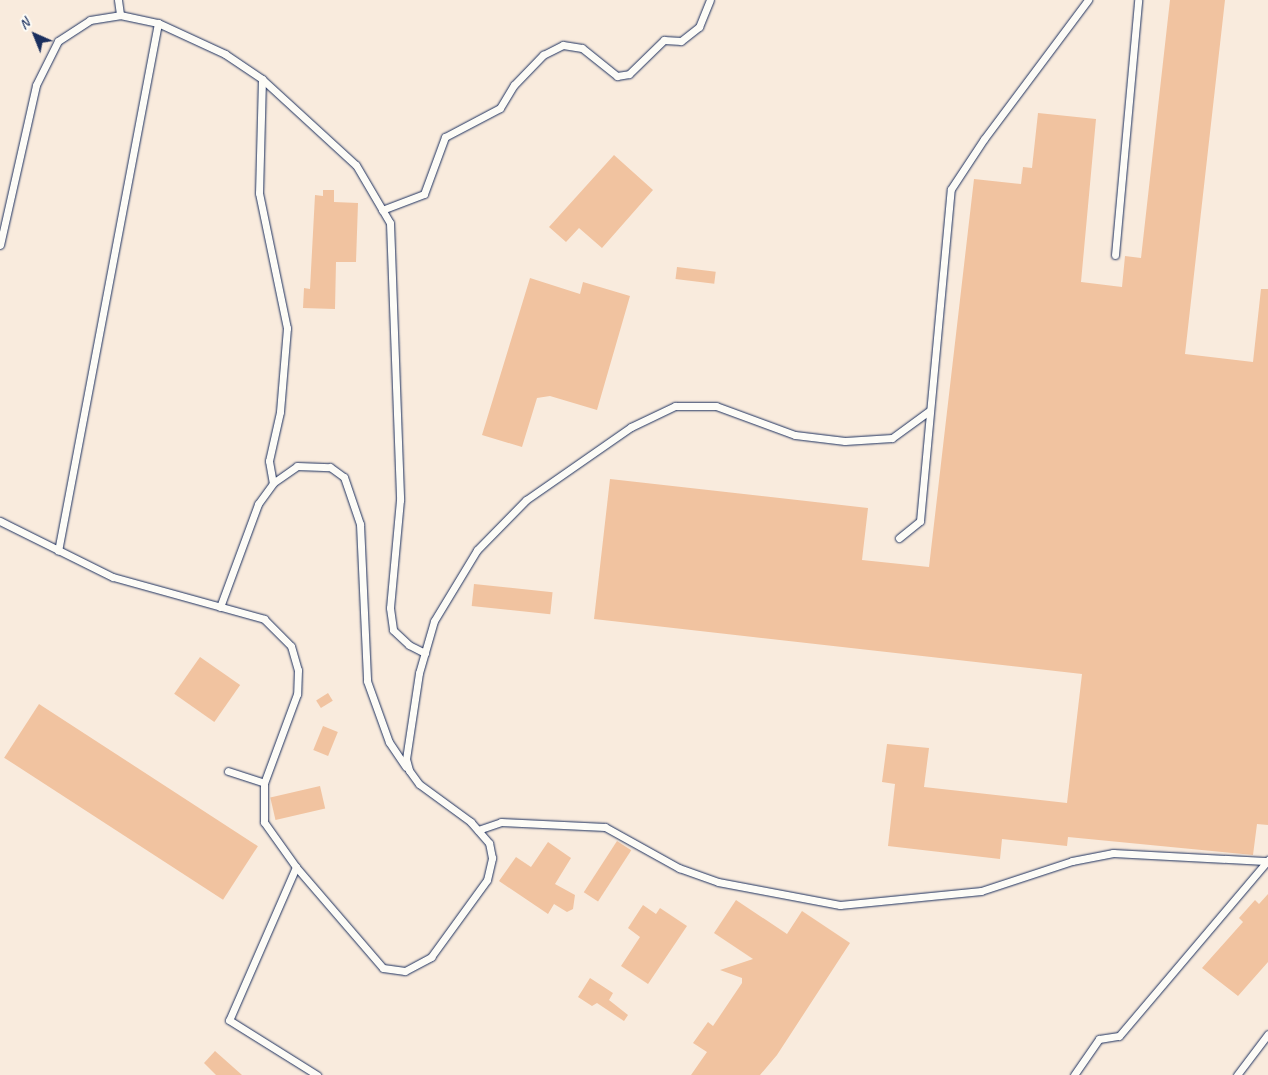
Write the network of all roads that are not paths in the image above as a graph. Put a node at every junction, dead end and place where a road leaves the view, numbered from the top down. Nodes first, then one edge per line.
1 (118, 0) edge
2 (710, 0) edge
3 (1088, 0) edge
4 (1138, 0) edge
5 (120, 15) junction
6 (158, 23) junction
7 (262, 79) junction
8 (382, 210) junction
9 (0, 245) edge
10 (1115, 255) dead end
11 (929, 411) junction
12 (273, 483) junction
13 (0, 521) edge
14 (899, 538) dead end
15 (58, 551) junction
16 (220, 607) junction
17 (425, 653) junction
18 (228, 770) dead end
19 (409, 770) junction
20 (264, 783) junction
21 (478, 830) junction
22 (1266, 860) edge
23 (296, 867) junction
24 (1268, 1034) edge
25 (317, 1075) edge
26 (1074, 1075) edge
27 (1237, 1075) edge

1 - 5 lane
2 - 8 lane
3 - 11 lane
4 - 10 lane
5 - 6 lane
5 - 9 lane
6 - 7 lane
6 - 15 lane
7 - 8 lane
7 - 12 lane
8 - 17 lane
11 - 14 lane
11 - 17 lane
12 - 16 lane
12 - 19 lane
13 - 15 lane
15 - 16 lane
16 - 20 lane
17 - 19 lane
18 - 20 lane
19 - 21 lane
20 - 23 lane
21 - 22 lane
21 - 23 lane
22 - 26 lane
23 - 25 lane
24 - 27 lane

